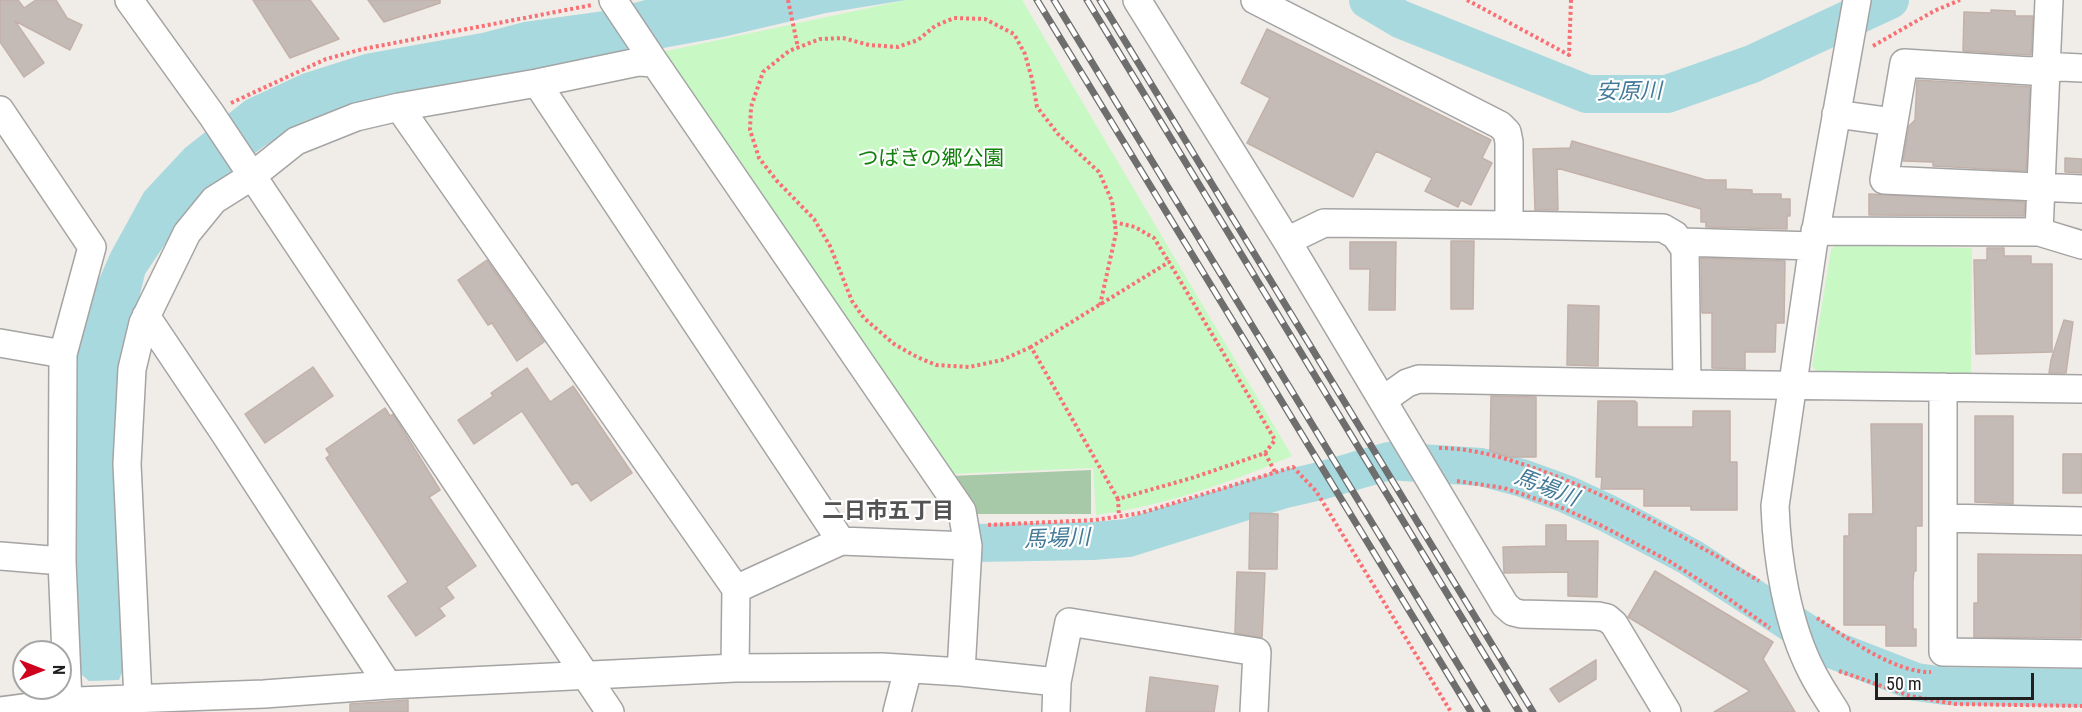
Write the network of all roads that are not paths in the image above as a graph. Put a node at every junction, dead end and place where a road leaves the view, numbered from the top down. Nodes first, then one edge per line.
1 (129, 0) edge
2 (1137, 0) edge
3 (1255, 0) edge
4 (1857, 0) edge
5 (2049, 0) edge
6 (613, 1) edge
7 (655, 63) junction
8 (2082, 68) edge
9 (2045, 70) junction
10 (537, 83) junction
11 (399, 107) junction
12 (0, 110) edge
13 (1836, 114) junction
14 (1894, 122) junction
15 (252, 176) junction
16 (2041, 187) junction
17 (2082, 189) edge
18 (1509, 225) junction
19 (2039, 232) junction
20 (1814, 238) junction
21 (1287, 241) junction
22 (1681, 242) junction
23 (2082, 245) edge
24 (146, 316) junction
25 (0, 343) edge
26 (63, 354) junction
27 (1687, 384) junction
28 (1791, 385) junction
29 (1943, 387) junction
30 (2082, 389) edge
31 (1383, 400) junction
32 (1943, 518) junction
33 (2082, 521) edge
34 (966, 535) junction
35 (841, 541) junction
36 (0, 556) edge
37 (62, 561) junction
38 (736, 589) junction
39 (2082, 654) edge
40 (735, 668) junction
41 (908, 669) junction
42 (961, 672) junction
43 (586, 676) junction
44 (1057, 682) junction
45 (388, 685) junction
46 (134, 700) junction
47 (72, 702) junction
48 (0, 711) edge
49 (610, 712) edge
50 (897, 712) edge
51 (1056, 712) edge
52 (1254, 712) edge
53 (1667, 712) edge
54 (1836, 712) edge

1 - 15 street
2 - 21 street
3 - 18 street
4 - 13 street
5 - 9 street
6 - 7 street
7 - 10 street
7 - 34 street
8 - 9 street
9 - 14 street
9 - 16 street
10 - 11 street
10 - 35 street
11 - 15 street
11 - 38 street
12 - 26 street
13 - 14 street
13 - 20 street
14 - 16 street
15 - 24 street
15 - 43 street
16 - 17 street
16 - 19 street
18 - 21 street
18 - 22 street
19 - 20 street
19 - 23 street
20 - 22 street
20 - 28 street
21 - 31 street
22 - 27 street
24 - 45 street
24 - 46 street
25 - 26 street
26 - 37 street
27 - 28 street
27 - 31 street
28 - 29 street
28 - 54 street
29 - 30 street
29 - 32 street
31 - 53 street
32 - 33 street
32 - 39 street
34 - 35 street
34 - 42 street
35 - 38 street
36 - 37 street
37 - 47 street
38 - 40 street
40 - 41 street
40 - 43 street
41 - 42 street
41 - 50 street
42 - 44 street
43 - 45 street
43 - 49 street
44 - 51 street
44 - 52 street
45 - 46 street
46 - 47 street
47 - 48 street

